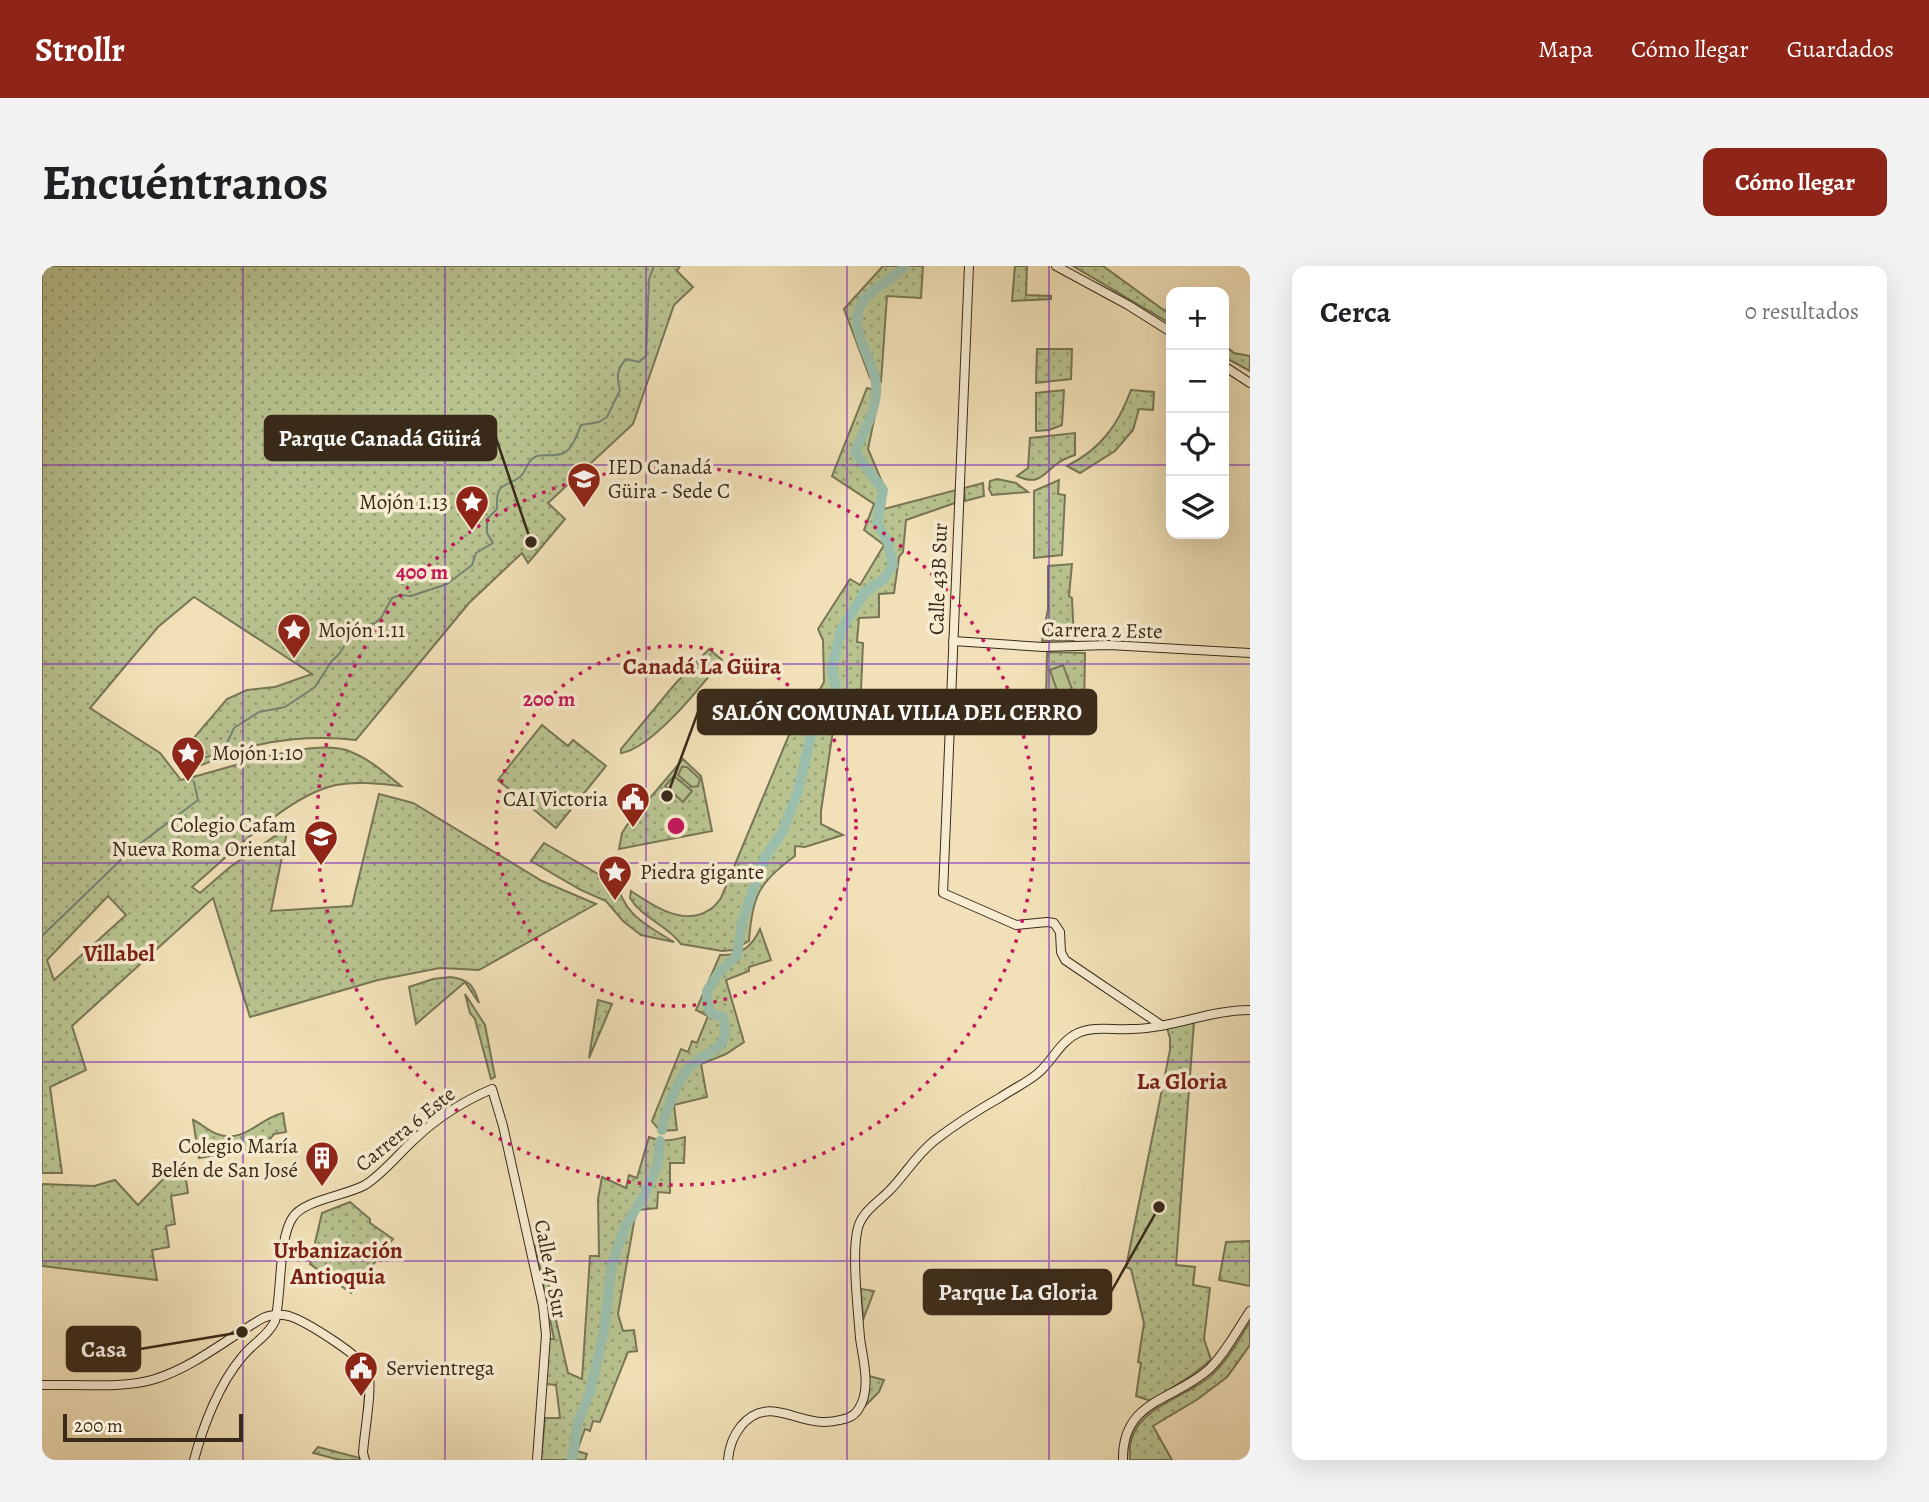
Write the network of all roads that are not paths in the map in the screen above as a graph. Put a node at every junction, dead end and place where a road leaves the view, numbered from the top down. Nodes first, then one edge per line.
1 (969, 266) edge
2 (1055, 266) edge
3 (1166, 329) edge
4 (1229, 369) edge
5 (1250, 383) edge
6 (953, 641) junction
7 (1250, 653) edge
8 (1250, 1010) edge
9 (1161, 1025) junction
10 (492, 1089) joint
11 (1250, 1311) edge
12 (277, 1314) junction
13 (42, 1385) edge
14 (194, 1460) edge
15 (365, 1460) edge
16 (537, 1460) edge
17 (728, 1460) edge
18 (1123, 1460) edge

1 - 6 street, Calle 43B Sur
2 - 3 street
4 - 5 street
6 - 7 street, Carrera 2 Este
6 - 9 street, Calle 43B Sur
8 - 9 street
9 - 17 street
10 - 12 street, Carrera 6 Este
10 - 16 street, Calle 47 Sur
11 - 18 street
12 - 13 street
12 - 14 street
12 - 15 street

